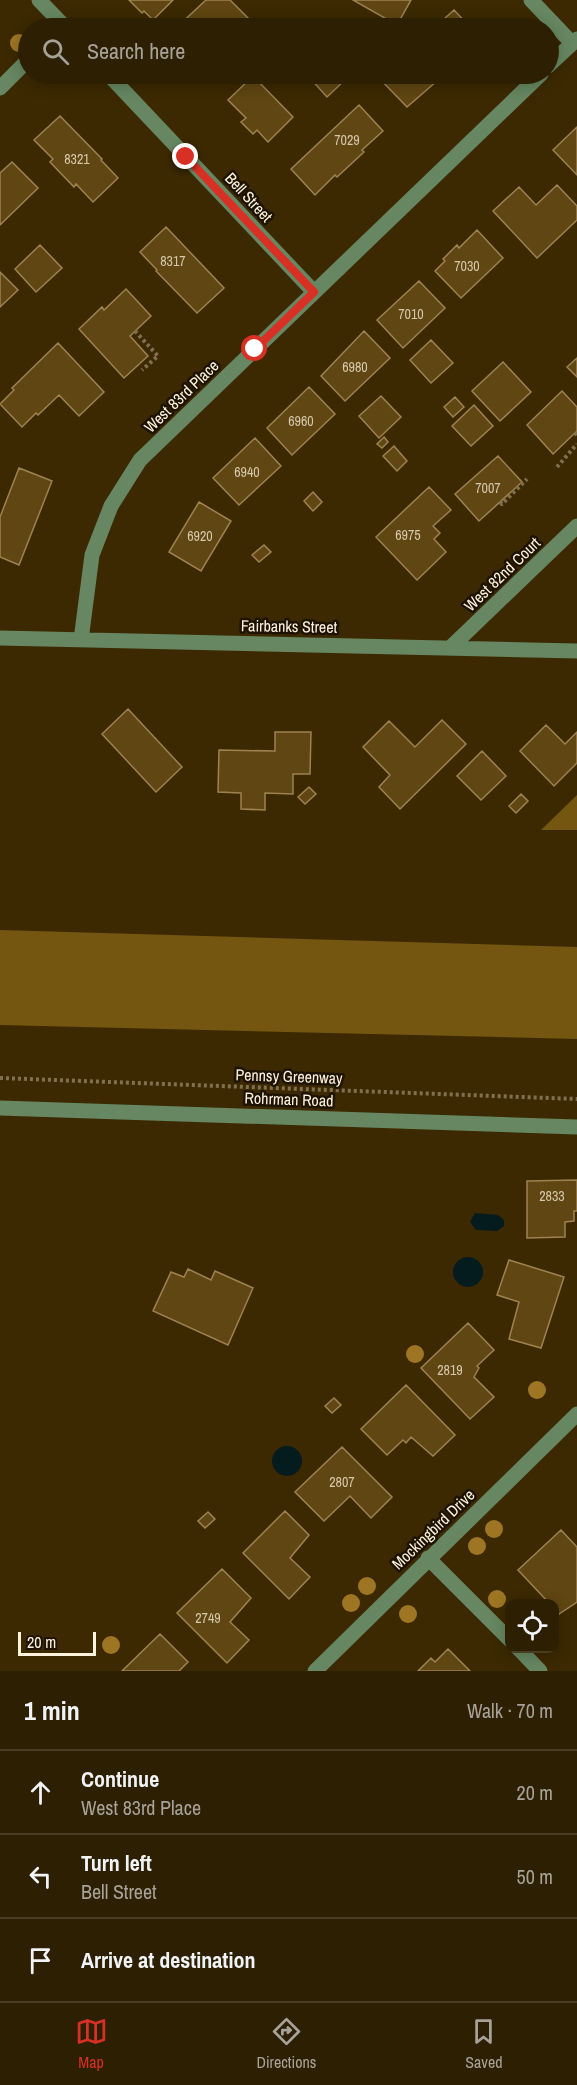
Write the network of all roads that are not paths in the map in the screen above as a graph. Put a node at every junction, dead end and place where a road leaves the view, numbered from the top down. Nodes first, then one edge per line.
1 (39, 0) edge
2 (531, 0) edge
3 (54, 18) edge
4 (550, 18) edge
5 (559, 27) edge
6 (574, 41) edge
7 (559, 56) edge
8 (18, 70) edge
9 (117, 84) edge
10 (531, 84) edge
11 (0, 88) edge
12 (314, 292) junction
13 (577, 526) edge
14 (0, 638) edge
15 (81, 640) junction
16 (451, 647) junction
17 (577, 651) edge
18 (0, 1108) edge
19 (577, 1127) edge
20 (577, 1414) edge
21 (429, 1558) junction
22 (505, 1635) edge
23 (523, 1653) edge
24 (315, 1671) edge
25 (540, 1671) edge

1 - 3 street
2 - 4 street
5 - 6 street
6 - 7 street
8 - 11 street
9 - 12 street, Bell Street
10 - 12 street, West 83rd Place
12 - 15 street, West 83rd Place
13 - 16 street, West 82nd Court
14 - 15 street, Fairbanks Street
15 - 16 street, Fairbanks Street
16 - 17 street, Fairbanks Street
18 - 19 street, Rohrman Road
20 - 21 street, Mockingbird Drive
21 - 22 street
21 - 24 street, Mockingbird Drive
23 - 25 street

